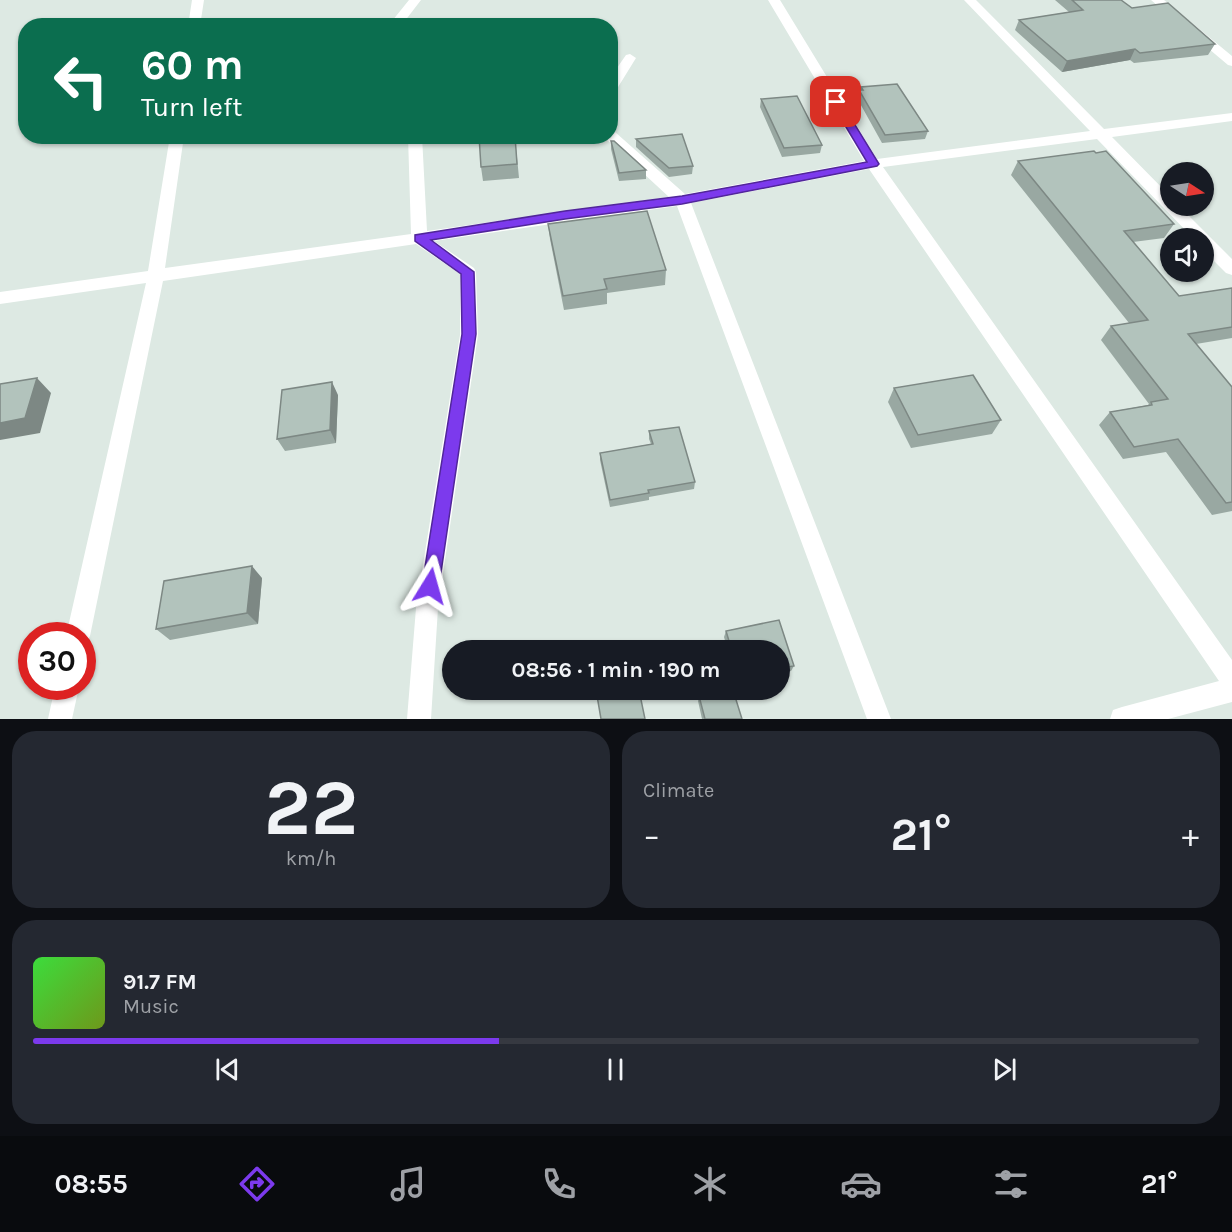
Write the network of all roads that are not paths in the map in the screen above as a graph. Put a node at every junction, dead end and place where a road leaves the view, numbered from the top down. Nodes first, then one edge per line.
1 (198, 0) edge
2 (415, 0) edge
3 (774, 0) edge
4 (970, 0) edge
5 (1157, 0) edge
6 (195, 18) edge
7 (400, 18) edge
8 (630, 58) dead end
9 (1232, 62) edge
10 (618, 77) edge
11 (1232, 117) edge
12 (1099, 134) junction
13 (618, 142) edge
14 (176, 144) edge
15 (415, 144) edge
16 (873, 164) junction
17 (682, 200) junction
18 (1191, 228) edge
19 (419, 238) junction
20 (1214, 251) edge
21 (1232, 269) edge
22 (156, 275) junction
23 (0, 298) edge
24 (81, 622) edge
25 (1232, 680) edge
26 (1232, 690) edge
27 (64, 700) edge
28 (60, 719) edge
29 (419, 719) edge
30 (879, 719) edge
31 (1122, 719) edge

1 - 6 street
2 - 7 street
3 - 16 street
4 - 12 street
5 - 9 street
8 - 10 street
11 - 12 street
12 - 16 street
12 - 18 street
13 - 17 street
14 - 22 street
15 - 19 street
16 - 17 street
16 - 25 street
17 - 19 street
17 - 30 street
19 - 22 street
19 - 29 street
20 - 21 street
22 - 23 street
22 - 24 street
26 - 31 street
27 - 28 street

